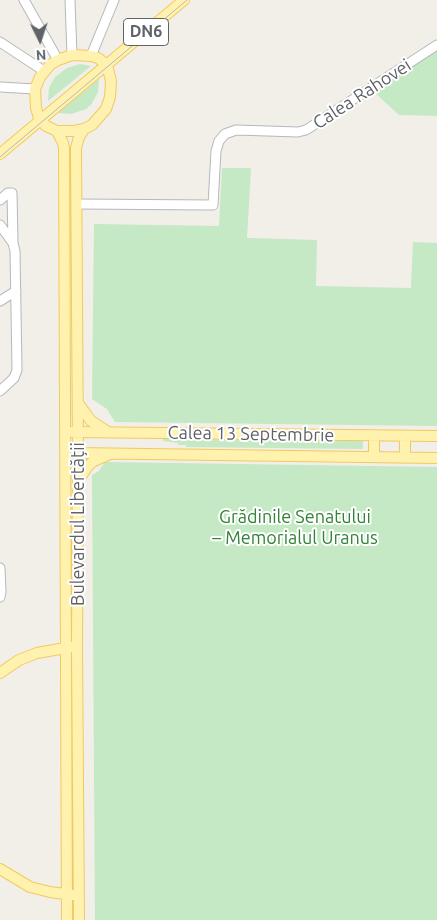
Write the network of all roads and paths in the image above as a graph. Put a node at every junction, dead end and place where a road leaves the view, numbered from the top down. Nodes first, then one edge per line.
1 (24, 0) edge
2 (70, 0) edge
3 (114, 0) edge
4 (184, 0) edge
5 (0, 42) edge
6 (437, 45) edge
7 (72, 55) junction
8 (91, 56) junction
9 (58, 60) junction
10 (107, 65) junction
11 (44, 71) junction
12 (0, 87) edge
13 (36, 89) junction
14 (40, 120) junction
15 (84, 129) junction
16 (57, 131) junction
17 (0, 154) edge
18 (0, 200) edge
19 (77, 204) junction
20 (0, 226) edge
21 (13, 243) junction
22 (16, 291) junction
23 (0, 301) edge
24 (0, 391) edge
25 (78, 404) junction
26 (66, 432) junction
27 (78, 432) junction
28 (109, 432) junction
29 (374, 436) junction
30 (405, 436) junction
31 (437, 436) edge
32 (66, 453) junction
33 (78, 453) junction
34 (110, 453) junction
35 (374, 457) junction
36 (405, 458) junction
37 (437, 458) edge
38 (78, 481) junction
39 (0, 568) edge
40 (0, 597) edge
41 (77, 647) junction
42 (66, 648) junction
43 (0, 673) edge
44 (0, 870) edge
45 (67, 895) junction
46 (79, 895) junction
47 (67, 920) edge
48 (79, 920) edge

1 - 9 street
2 - 7 street
3 - 8 street
4 - 10 main road, DN6
5 - 11 street
6 - 19 street, Calea Rahovei
7 - 8 main road
7 - 9 main road
8 - 10 main road
9 - 11 main road
10 - 14 main road, DN6
10 - 15 main road
11 - 13 main road
12 - 13 street
13 - 14 main road
14 - 16 main road
14 - 17 main road, DN6
15 - 16 main road
15 - 19 main road, Bulevardul Libertății
16 - 26 main road, Bulevardul Libertății
18 - 21 street
19 - 25 main road, Bulevardul Libertății
20 - 21 street
21 - 22 street
22 - 23 street
22 - 24 street
25 - 27 main road, Bulevardul Libertății
25 - 28 main road
26 - 27 main road, Calea 13 Septembrie
26 - 32 main road, Bulevardul Libertății
27 - 28 main road, Calea 13 Septembrie
27 - 33 main road, Bulevardul Libertății
28 - 29 main road, Calea 13 Septembrie
29 - 30 main road, Calea 13 Septembrie
29 - 35 main road
30 - 31 main road, Calea 13 Septembrie
30 - 36 main road
32 - 33 main road, Calea 13 Septembrie
32 - 42 main road, Bulevardul Libertății
33 - 34 main road, Calea 13 Septembrie
33 - 38 main road, Bulevardul Libertății
34 - 35 main road, Calea 13 Septembrie
34 - 38 main road
35 - 36 main road, Calea 13 Septembrie
36 - 37 main road, Calea 13 Septembrie
38 - 41 main road, Bulevardul Libertății
39 - 40 street
41 - 42 main road
41 - 46 main road, Bulevardul Libertății
42 - 43 main road
42 - 45 main road, Bulevardul Libertății
44 - 45 main road
45 - 46 main road
45 - 47 main road, Bulevardul Libertății
46 - 48 main road, Bulevardul Libertății

